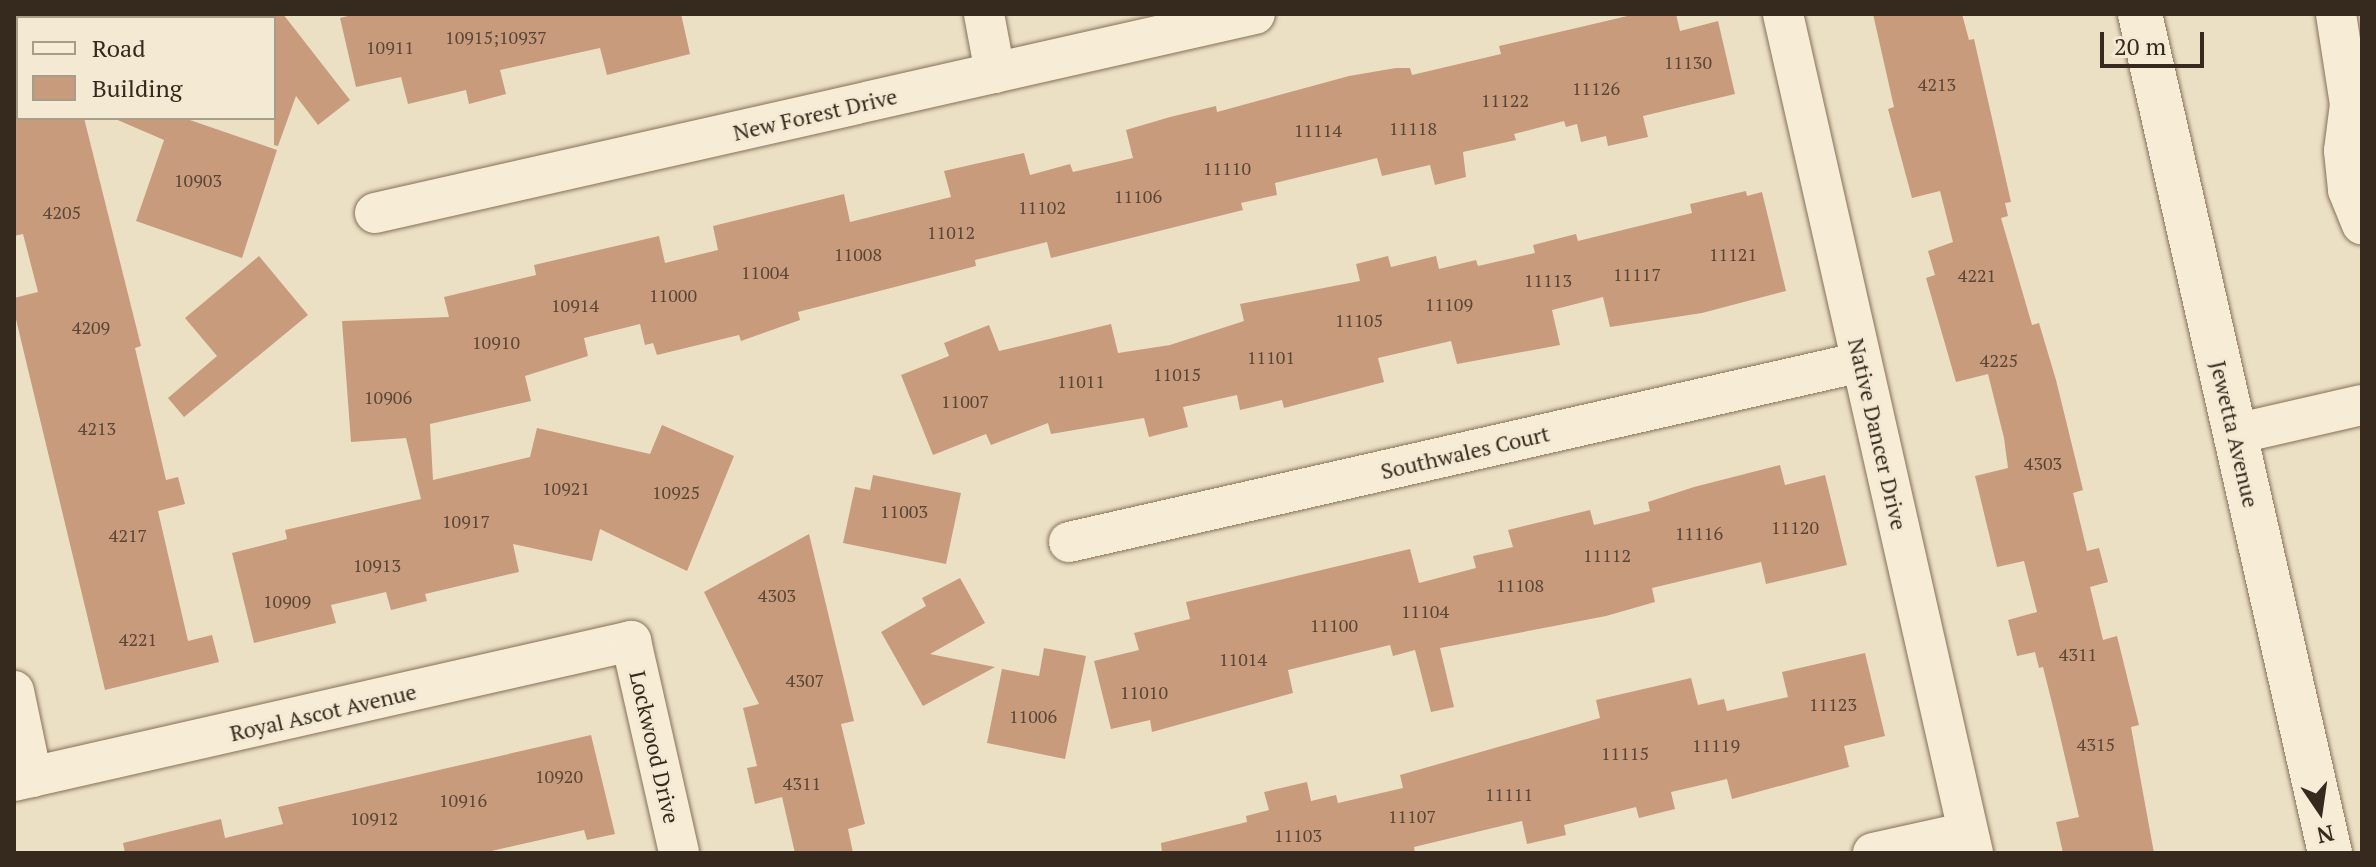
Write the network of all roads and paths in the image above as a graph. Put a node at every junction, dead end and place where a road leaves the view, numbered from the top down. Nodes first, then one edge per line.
1 (984, 14) edge
2 (1255, 14) edge
3 (1783, 14) edge
4 (2140, 14) edge
5 (2336, 14) edge
6 (995, 73) junction
7 (375, 213) dead end
8 (2362, 224) edge
9 (1861, 362) junction
10 (2362, 405) edge
11 (2235, 434) junction
12 (1069, 542) dead end
13 (631, 641) joint
14 (14, 691) edge
15 (23, 779) edge
16 (1970, 842) edge
17 (679, 853) edge
18 (1873, 853) edge
19 (2330, 853) edge

1 - 6 street
2 - 6 street, New Forest Drive
3 - 9 street, Native Dancer Drive
4 - 11 street, Jewetta Avenue
5 - 8 street
6 - 7 street, New Forest Drive
9 - 12 street, Southwales Court
9 - 16 street, Native Dancer Drive
10 - 11 street
11 - 19 street, Jewetta Avenue
13 - 15 street, Royal Ascot Avenue
13 - 17 street, Lockwood Drive
14 - 15 street
16 - 18 street

